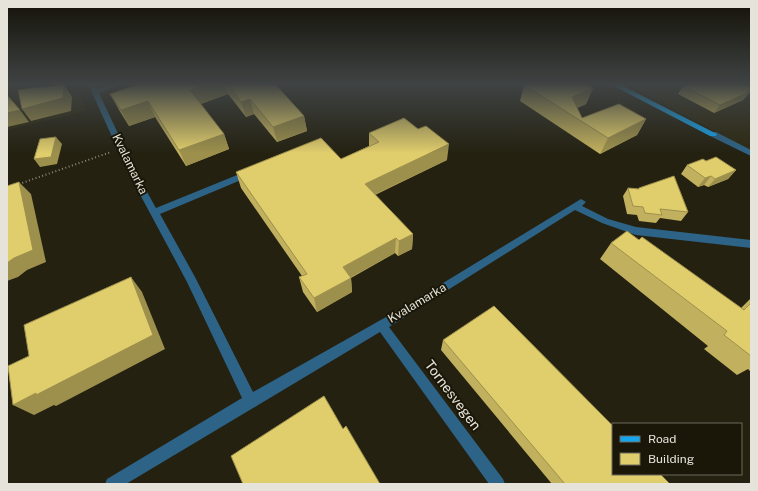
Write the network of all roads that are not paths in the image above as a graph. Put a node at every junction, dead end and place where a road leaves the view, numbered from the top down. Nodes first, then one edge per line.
1 (103, 107) edge
2 (659, 107) edge
3 (713, 134) joint
4 (751, 153) edge
5 (260, 170) edge
6 (154, 213) junction
7 (751, 244) edge
8 (381, 325) junction
9 (250, 400) junction
10 (112, 484) edge
11 (498, 484) edge

1 - 6 street, Kvalamarka
2 - 3 main road
3 - 4 street
5 - 6 street
6 - 9 street, Kvalamarka
7 - 8 street, Kvalamarka
8 - 9 street, Kvalamarka
8 - 11 street, Tornesvegen
9 - 10 street, Kvalamarka

